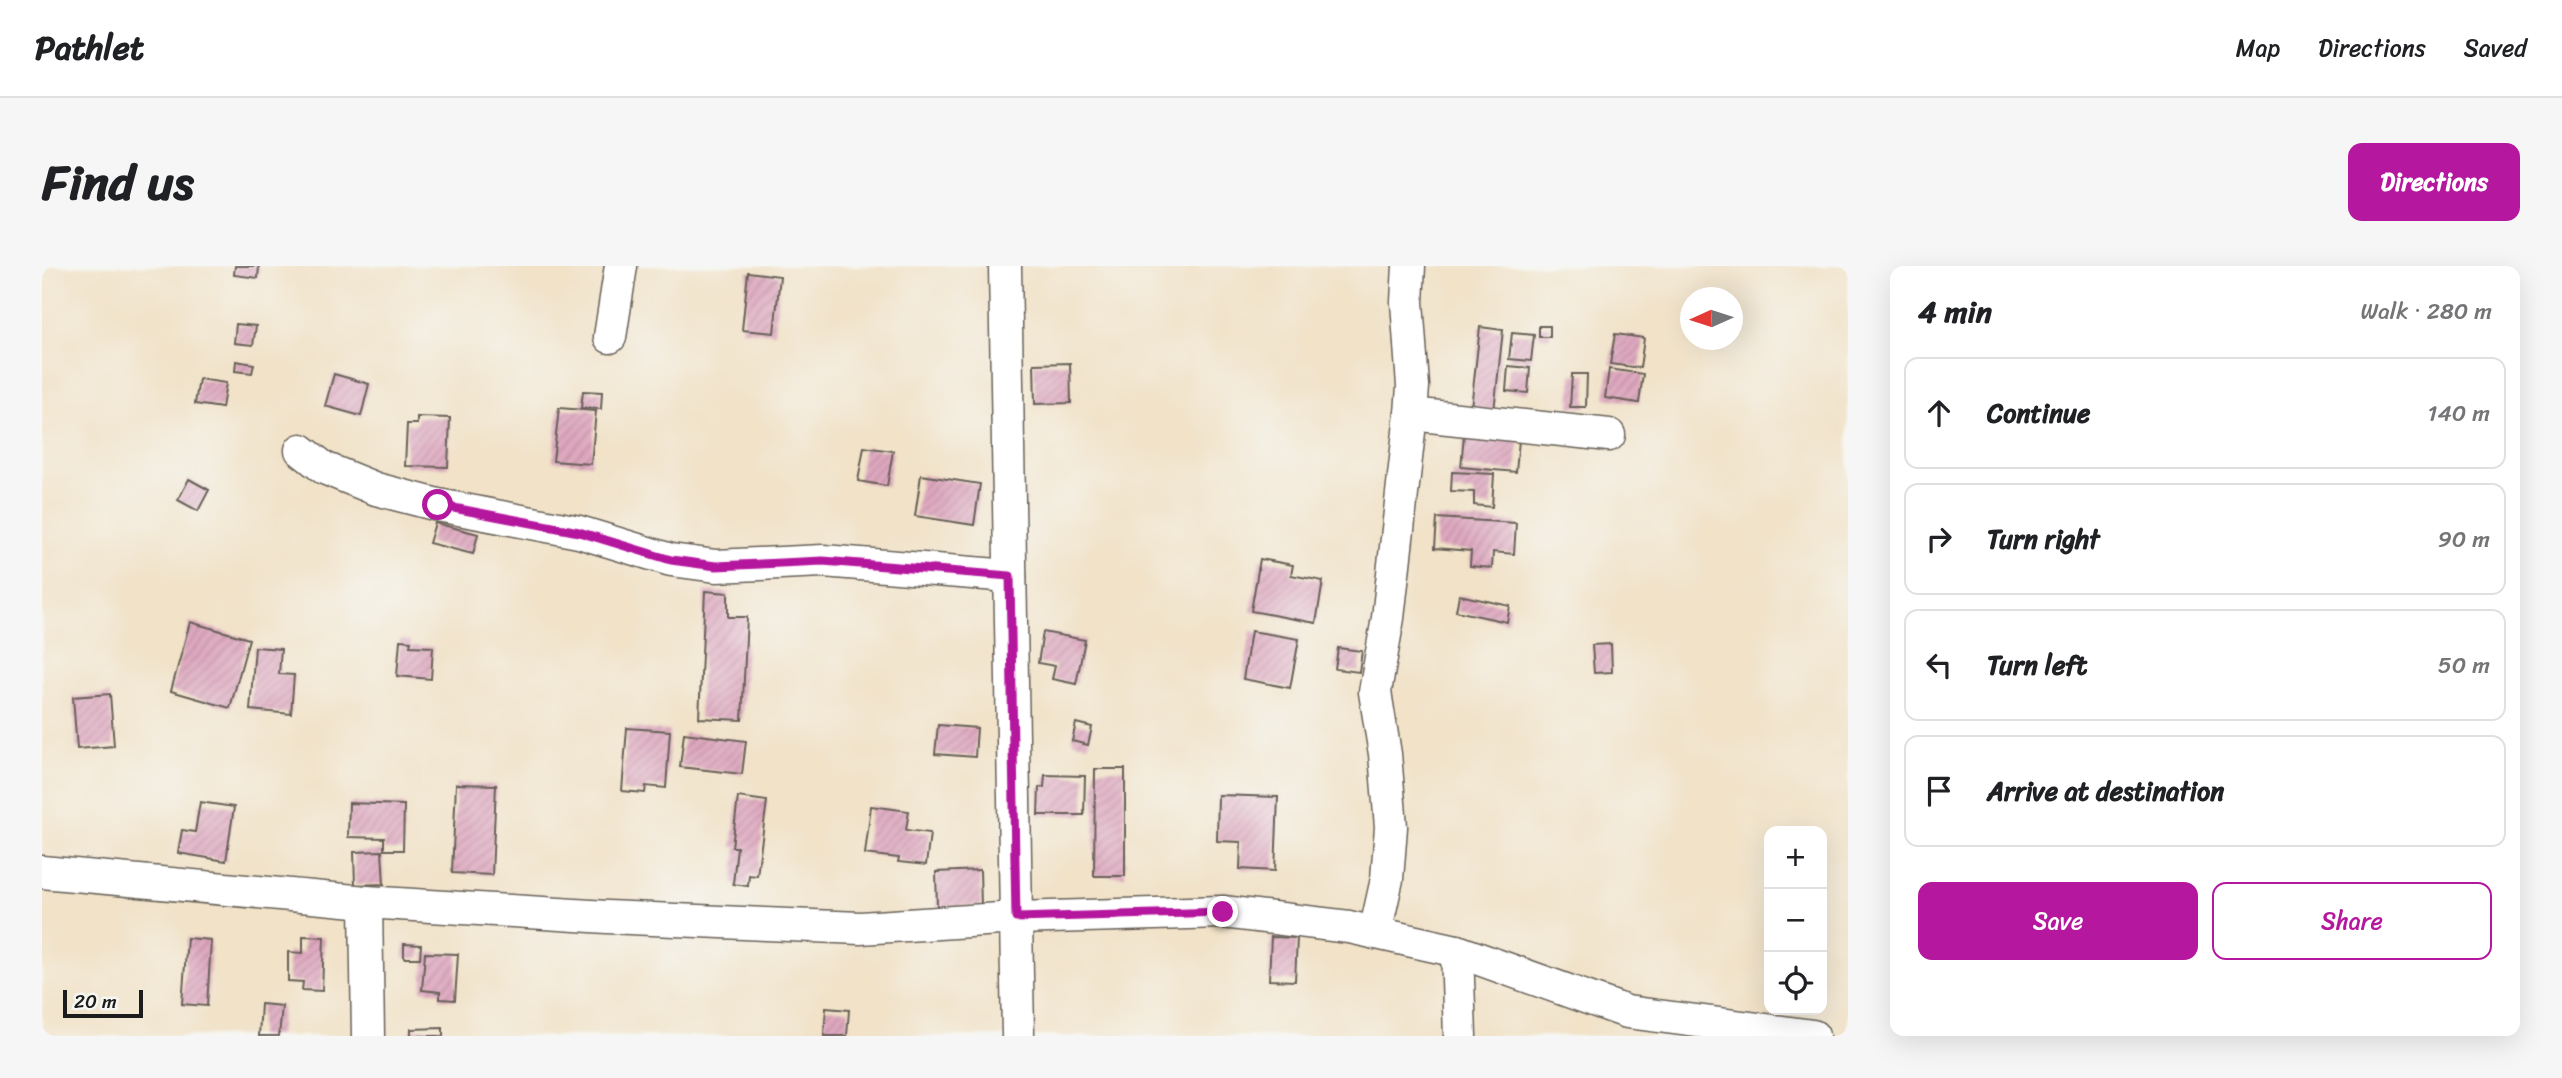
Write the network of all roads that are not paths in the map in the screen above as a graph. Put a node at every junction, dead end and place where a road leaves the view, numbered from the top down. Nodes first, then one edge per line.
1 (621, 266) edge
2 (1005, 266) edge
3 (1409, 266) edge
4 (610, 337) dead end
5 (1411, 414) junction
6 (1609, 435) dead end
7 (301, 450) dead end
8 (1010, 576) junction
9 (42, 872) edge
10 (366, 902) junction
11 (1016, 918) junction
12 (1375, 933) junction
13 (1457, 951) junction
14 (368, 1036) edge
15 (1018, 1036) edge
16 (1460, 1036) edge
17 (1813, 1036) edge

1 - 4 street
2 - 8 street
3 - 5 street
5 - 6 street
5 - 12 street
7 - 8 street
8 - 11 street
9 - 10 street
10 - 11 street
10 - 14 street
11 - 12 street
11 - 15 street
12 - 13 street
13 - 16 street
13 - 17 street

